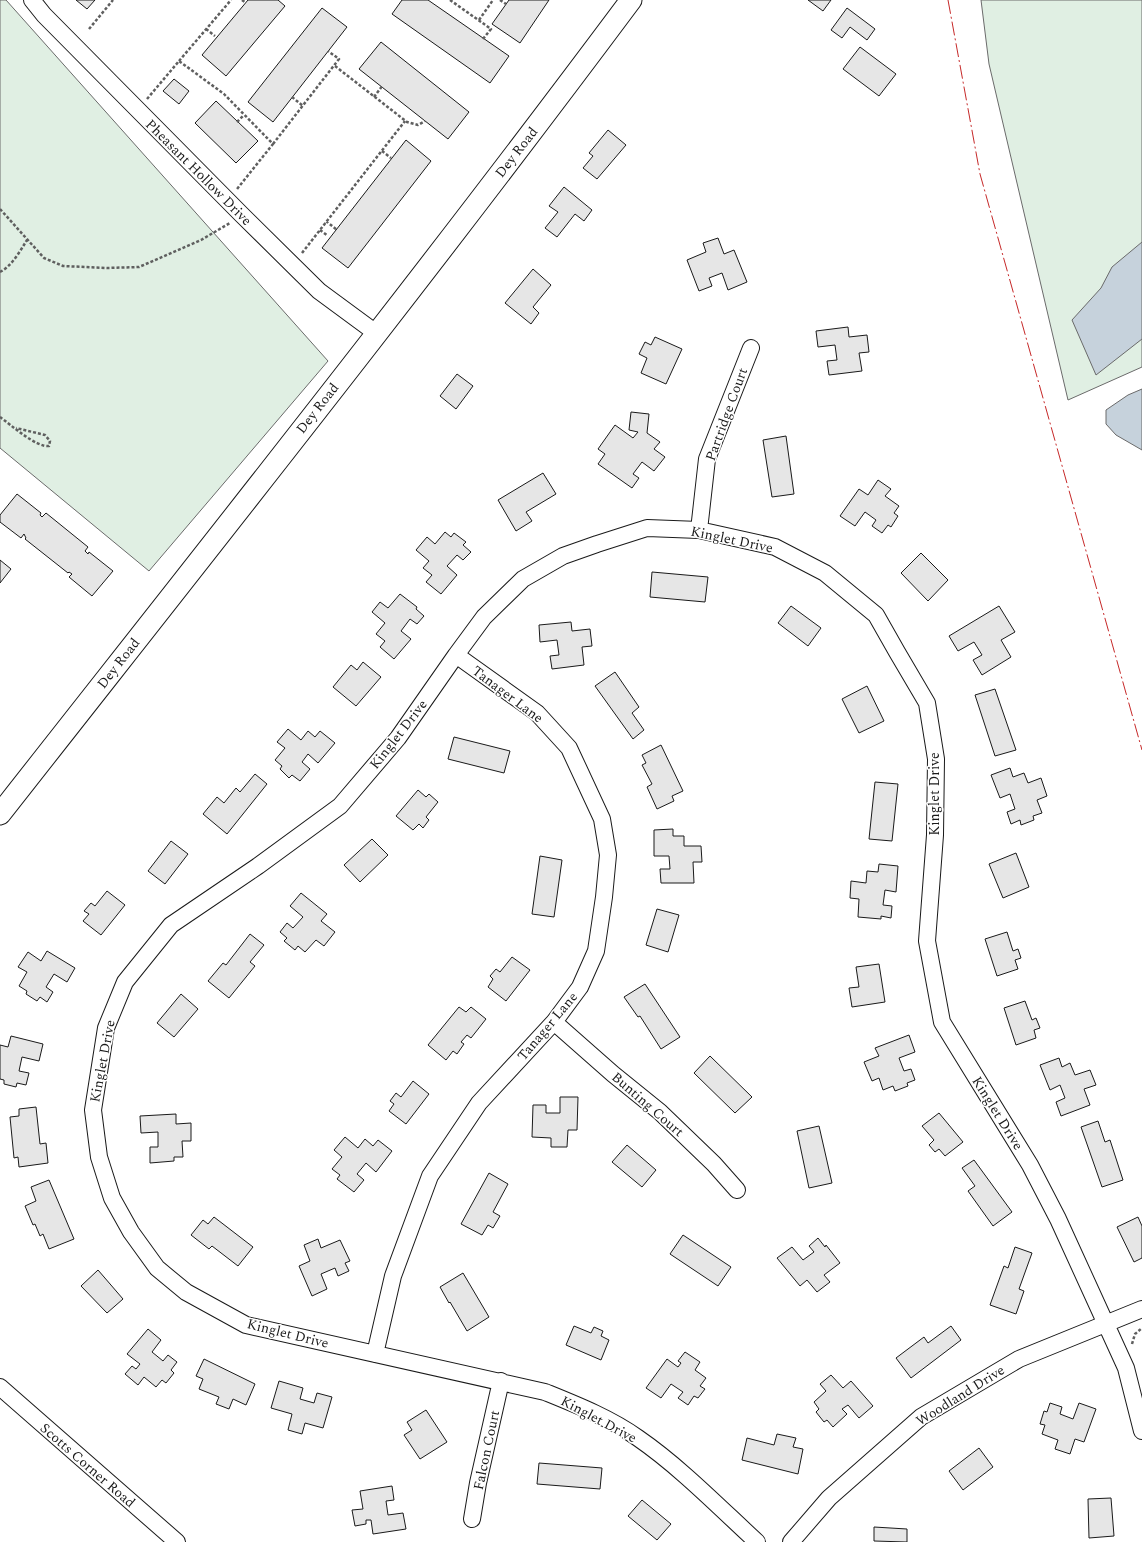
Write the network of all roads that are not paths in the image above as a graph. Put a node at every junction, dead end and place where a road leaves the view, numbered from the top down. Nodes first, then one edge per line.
1 (32, 0) edge
2 (631, 0) edge
3 (376, 333) junction
4 (751, 348) dead end
5 (699, 530) junction
6 (456, 655) junction
7 (0, 814) edge
8 (554, 1022) junction
9 (737, 1190) dead end
10 (1142, 1309) edge
11 (1106, 1324) junction
12 (375, 1354) junction
13 (501, 1381) junction
14 (0, 1387) edge
15 (1142, 1431) edge
16 (472, 1519) dead end
17 (177, 1542) edge
18 (757, 1542) edge
19 (791, 1542) edge

1 - 3 street, Pheasant Hollow Drive
2 - 3 main road, Dey Road
3 - 7 main road, Dey Road
4 - 5 street, Partridge Court
5 - 6 street, Kinglet Drive
5 - 11 street, Kinglet Drive
6 - 8 street, Tanager Lane
6 - 12 street, Kinglet Drive
8 - 9 street, Bunting Court
8 - 12 street, Tanager Lane
10 - 11 street, Woodland Drive
11 - 15 street, Kinglet Drive
11 - 19 street, Woodland Drive
12 - 13 street, Kinglet Drive
13 - 16 street, Falcon Court
13 - 18 street, Kinglet Drive
14 - 17 street, Scotts Corner Road

